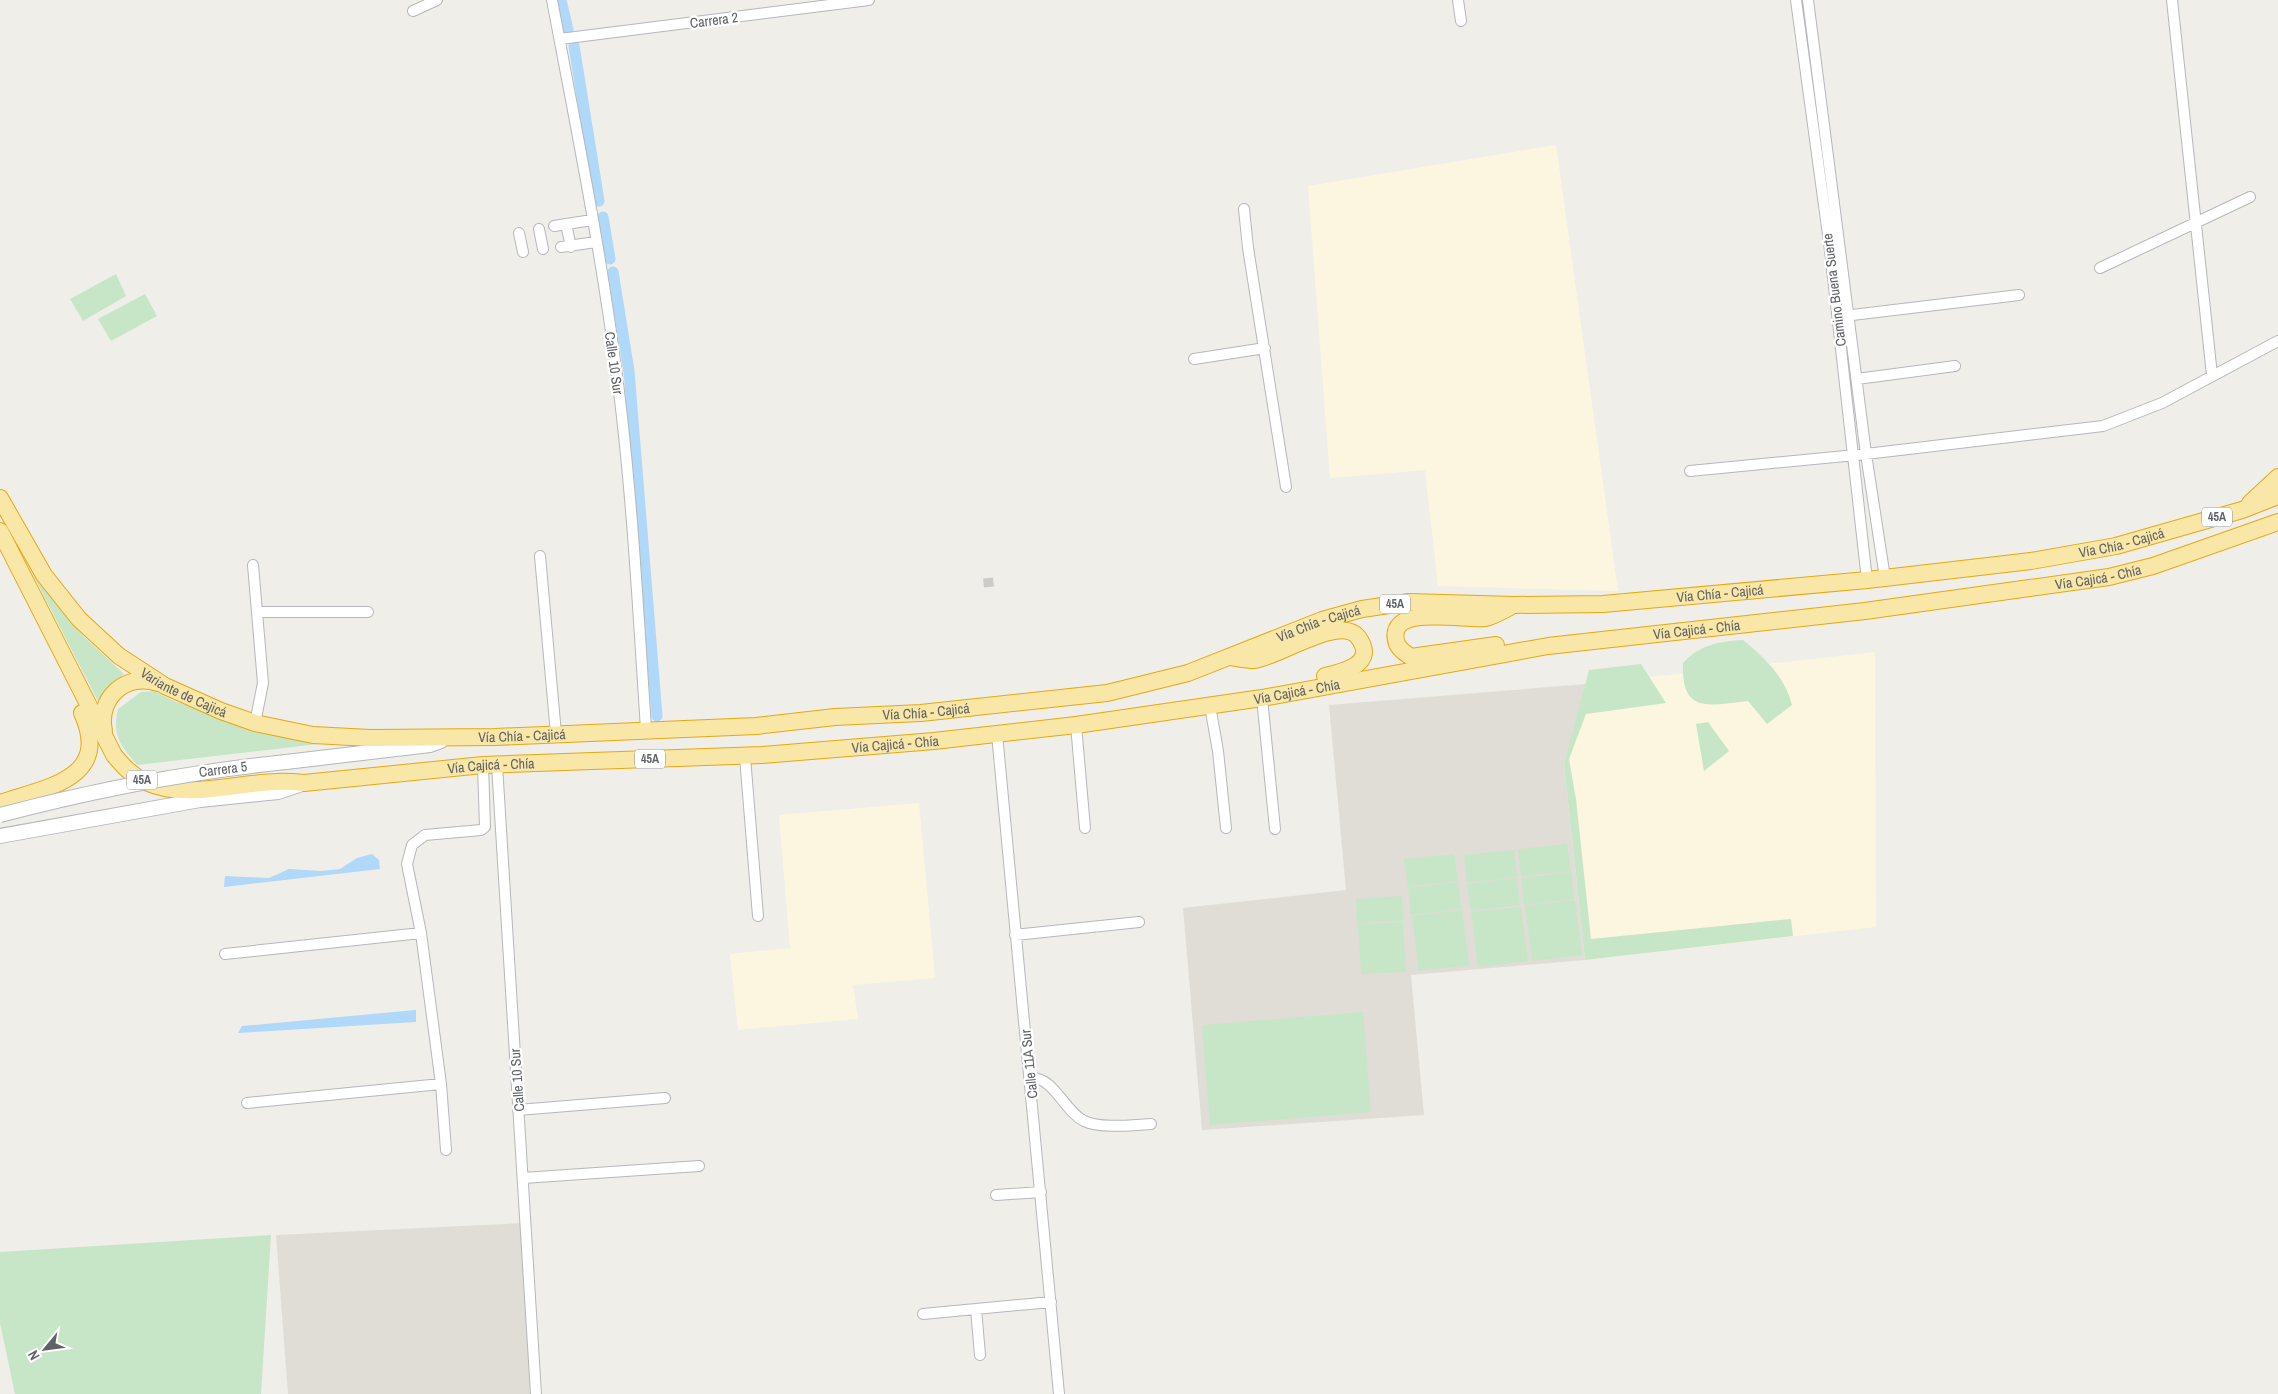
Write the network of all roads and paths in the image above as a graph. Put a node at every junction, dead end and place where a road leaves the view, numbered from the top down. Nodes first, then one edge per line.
1 (437, 0) edge
2 (552, 0) edge
3 (869, 0) edge
4 (1458, 0) edge
5 (1796, 0) edge
6 (1808, 0) edge
7 (2172, 0) edge
8 (413, 11) dead end
9 (1461, 21) dead end
10 (560, 39) junction
11 (1813, 124) junction
12 (1824, 124) junction
13 (2250, 197) dead end
14 (1244, 210) dead end
15 (592, 220) junction
16 (566, 224) junction
17 (2195, 224) junction
18 (554, 226) dead end
19 (539, 229) dead end
20 (519, 233) dead end
21 (596, 242) junction
22 (1834, 242) junction
23 (543, 249) dead end
24 (522, 252) dead end
25 (2100, 268) dead end
26 (2019, 295) dead end
27 (1849, 315) junction
28 (1837, 317) junction
29 (2278, 342) edge
30 (1265, 348) junction
31 (1194, 358) dead end
32 (1955, 366) dead end
33 (2212, 374) junction
34 (1858, 379) junction
35 (1866, 454) junction
36 (1854, 455) junction
37 (1690, 471) dead end
38 (2278, 478) edge
39 (1286, 487) dead end
40 (2278, 496) edge
41 (0, 498) edge
42 (2242, 510) junction
43 (2278, 522) edge
44 (0, 531) edge
45 (540, 556) dead end
46 (253, 565) dead end
47 (1885, 578) junction
48 (1867, 580) junction
49 (1514, 605) junction
50 (257, 612) junction
51 (368, 612) dead end
52 (1635, 636) junction
53 (57, 643) junction
54 (1228, 656) junction
55 (165, 686) junction
56 (1269, 696) junction
57 (1210, 706) junction
58 (255, 723) junction
59 (1076, 725) junction
60 (646, 729) junction
61 (556, 734) junction
62 (997, 734) junction
63 (105, 738) junction
64 (449, 738) junction
65 (745, 756) junction
66 (490, 765) junction
67 (304, 783) junction
68 (0, 804) edge
69 (0, 815) edge
70 (1086, 828) dead end
71 (1226, 828) dead end
72 (1275, 829) dead end
73 (0, 836) edge
74 (758, 916) dead end
75 (1139, 922) dead end
76 (422, 933) junction
77 (1014, 935) junction
78 (225, 954) dead end
79 (1031, 1078) junction
80 (441, 1084) junction
81 (664, 1098) dead end
82 (247, 1103) dead end
83 (518, 1110) junction
84 (1151, 1124) dead end
85 (446, 1150) dead end
86 (699, 1166) dead end
87 (523, 1178) junction
88 (1041, 1192) junction
89 (996, 1195) dead end
90 (1051, 1302) junction
91 (976, 1309) junction
92 (923, 1314) dead end
93 (980, 1355) dead end
94 (536, 1394) edge
95 (1059, 1394) edge

1 - 8 street
2 - 10 street, Calle 10 Sur
3 - 10 street, Carrera 2
4 - 9 street
5 - 11 street, Camino Buena Suerte
6 - 12 street, Camino Buena Suerte
7 - 17 street
10 - 15 street, Calle 10 Sur
11 - 12 street
11 - 22 street, Camino Buena Suerte
12 - 22 street, Camino Buena Suerte
13 - 17 street
14 - 30 street
15 - 16 street
15 - 21 street, Calle 10 Sur
16 - 18 street
16 - 21 street
17 - 25 street
17 - 33 street
19 - 23 street
20 - 24 street
21 - 60 street, Calle 10 Sur
22 - 27 street, Camino Buena Suerte
22 - 28 street, Camino Buena Suerte
26 - 27 street
27 - 28 street
27 - 34 street, Camino Buena Suerte
28 - 36 street, Camino Buena Suerte
29 - 33 street
30 - 31 street
30 - 39 street
32 - 34 street
33 - 35 street
34 - 35 street, Camino Buena Suerte
35 - 36 street
35 - 47 street, Camino Buena Suerte
36 - 37 street
36 - 48 street, Camino Buena Suerte
38 - 42 highway
40 - 42 highway, Vía Chía - Cajicá / 45A
41 - 55 highway, Variante de Cajicá / 45A
42 - 47 highway, Vía Chía - Cajicá / 45A
43 - 52 highway, Vía Cajicá - Chía / 45A
44 - 53 highway, 45A
45 - 61 street
46 - 50 street
47 - 48 highway, Vía Chía - Cajicá / 45A
48 - 49 highway, Vía Chía - Cajicá / 45A
49 - 52 highway
49 - 54 highway, Vía Chía - Cajicá / 45A
50 - 51 street
50 - 58 street
52 - 56 highway, Vía Cajicá - Chía / 45A
53 - 63 highway, 45A
53 - 68 highway
54 - 56 highway
54 - 60 highway, Vía Chía - Cajicá / 45A
55 - 58 highway, Variante de Cajicá / 45A
55 - 63 highway
56 - 57 highway, Vía Cajicá - Chía / 45A
56 - 72 street
57 - 59 highway, Vía Cajicá - Chía / 45A
57 - 71 street
58 - 64 highway, Variante de Cajicá / 45A
59 - 62 highway, Vía Cajicá - Chía / 45A
59 - 70 street
60 - 61 highway, Vía Chía - Cajicá / 45A
61 - 64 highway, Vía Chía - Cajicá / 45A
62 - 65 highway, Vía Cajicá - Chía / 45A
62 - 77 street, Calle 11A Sur
63 - 67 highway, 45A
64 - 69 main road, Carrera 5 / 45A, bridge
65 - 66 highway, Vía Cajicá - Chía / 45A
65 - 74 street
66 - 67 highway, Vía Cajicá - Chía / 45A
66 - 76 street
66 - 83 street, Calle 10 Sur
67 - 73 main road, Carrera 5 / 45A
75 - 77 street
76 - 78 street
76 - 80 street
77 - 79 street, Calle 11A Sur
79 - 84 street
79 - 88 street, Calle 11A Sur
80 - 82 street
80 - 85 street
81 - 83 street
83 - 87 street, Calle 10 Sur
86 - 87 street
87 - 94 street, Calle 10 Sur
88 - 89 street
88 - 90 street, Calle 11A Sur
90 - 91 street
90 - 95 street, Calle 11A Sur
91 - 92 street
91 - 93 street

